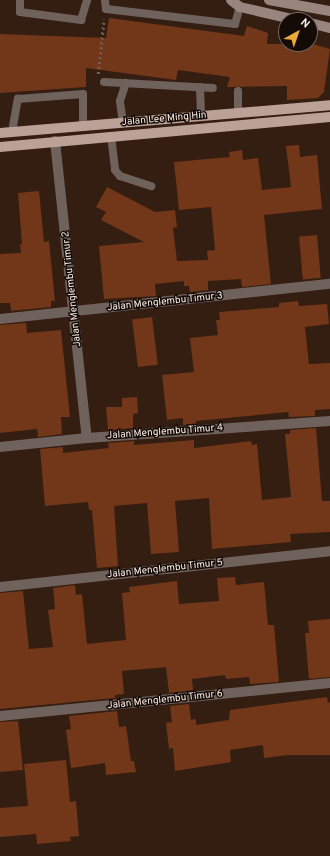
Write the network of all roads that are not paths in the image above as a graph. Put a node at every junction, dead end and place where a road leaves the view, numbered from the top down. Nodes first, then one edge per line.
1 (20, 0) edge
2 (87, 0) edge
3 (231, 0) edge
4 (269, 0) edge
5 (106, 4) edge
6 (240, 7) junction
7 (330, 11) edge
8 (278, 16) edge
9 (318, 25) edge
10 (330, 28) edge
11 (104, 82) road end
12 (126, 83) junction
13 (200, 87) junction
14 (213, 88) dead end
15 (238, 90) dead end
16 (330, 105) edge
17 (238, 113) junction
18 (201, 116) junction
19 (330, 117) edge
20 (123, 123) junction
21 (83, 126) junction
22 (4, 132) edge
23 (111, 136) junction
24 (55, 141) junction
25 (0, 147) edge
26 (151, 186) dead end
27 (330, 284) edge
28 (75, 312) junction
29 (0, 319) edge
30 (330, 421) edge
31 (87, 438) junction
32 (0, 447) edge
33 (330, 551) edge
34 (0, 588) edge
35 (330, 683) edge
36 (0, 716) edge

1 - 2 lane
3 - 6 main road
4 - 7 main road
5 - 6 lane
6 - 8 main road
9 - 10 main road
11 - 12 lane
12 - 13 lane
12 - 20 lane
13 - 14 lane
13 - 18 lane
15 - 17 lane
16 - 17 main road, Jalan Lee Ming Hin
17 - 18 main road, Jalan Lee Ming Hin
18 - 20 main road, Jalan Lee Ming Hin
19 - 23 main road, Jalan Lee Ming Hin
20 - 21 main road, Jalan Lee Ming Hin
21 - 22 main road, Jalan Lee Ming Hin
21 - 22 lane
23 - 24 main road, Jalan Lee Ming Hin
23 - 26 lane
24 - 25 main road, Jalan Lee Ming Hin
24 - 28 street, Jalan Menglembu Timur 2
27 - 28 street, Jalan Menglembu Timur 3
28 - 29 street, Jalan Menglembu Timur 3
28 - 31 street, Jalan Menglembu Timur 2
30 - 31 street, Jalan Menglembu Timur 4
31 - 32 street, Jalan Menglembu Timur 4
33 - 34 street, Jalan Menglembu Timur 5
35 - 36 street, Jalan Menglembu Timur 6

